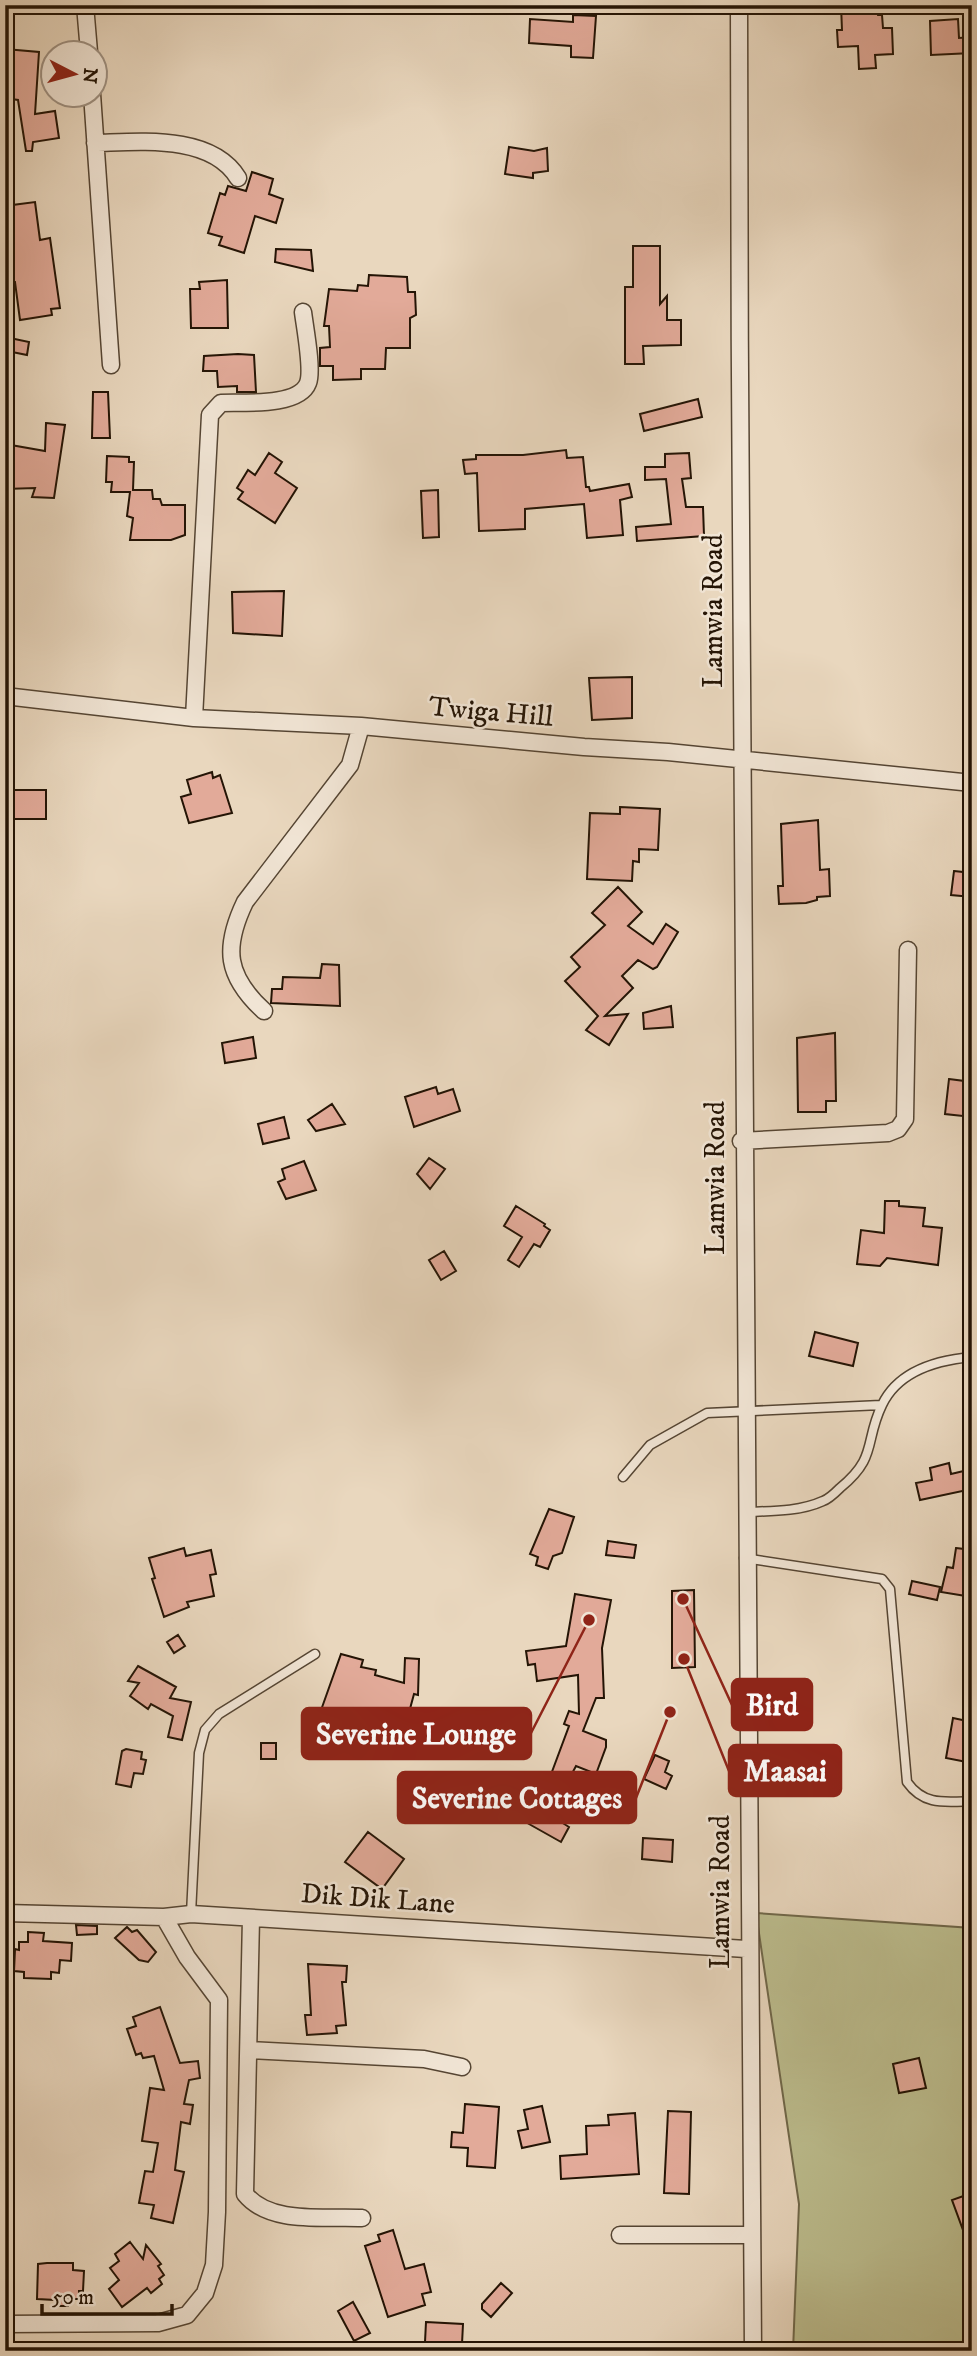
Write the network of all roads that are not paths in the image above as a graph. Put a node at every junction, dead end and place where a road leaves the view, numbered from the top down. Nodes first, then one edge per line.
1 (85, 5) edge
2 (739, 5) edge
3 (88, 38) edge
4 (93, 108) edge
5 (95, 143) junction
6 (238, 178) dead end
7 (303, 312) dead end
8 (111, 365) dead end
9 (5, 696) edge
10 (194, 718) junction
11 (361, 726) junction
12 (739, 759) junction
13 (972, 783) edge
14 (908, 950) dead end
15 (264, 1011) dead end
16 (741, 1142) junction
17 (972, 1357) edge
18 (881, 1405) junction
19 (743, 1410) junction
20 (623, 1477) dead end
21 (744, 1512) junction
22 (744, 1558) junction
23 (314, 1654) dead end
24 (972, 1801) edge
25 (5, 1913) edge
26 (191, 1914) junction
27 (164, 1917) junction
28 (251, 1918) junction
29 (747, 1949) junction
30 (251, 2050) junction
31 (462, 2067) dead end
32 (362, 2218) dead end
33 (620, 2235) dead end
34 (751, 2235) junction
35 (5, 2324) edge
36 (753, 2351) edge

1 - 3 street
2 - 12 street, Lamwia Road
4 - 5 street
5 - 6 street
5 - 8 street
7 - 10 street
9 - 10 street, Twiga Hill
10 - 11 street, Twiga Hill
11 - 12 street, Twiga Hill
11 - 15 street
12 - 13 street, Twiga Hill
12 - 16 street, Lamwia Road
14 - 16 street
16 - 19 street, Lamwia Road
17 - 18 lane
18 - 19 lane
18 - 21 lane
19 - 20 lane
19 - 21 street, Lamwia Road
21 - 22 street, Lamwia Road
22 - 24 lane
22 - 29 street, Lamwia Road
23 - 26 lane
25 - 27 street, Dik Dik Lane
26 - 27 street, Dik Dik Lane
26 - 28 street, Dik Dik Lane
27 - 35 street
28 - 29 street, Dik Dik Lane
28 - 30 street
29 - 34 street, Lamwia Road
30 - 31 street
30 - 32 street
33 - 34 street
34 - 36 street, Lamwia Road

